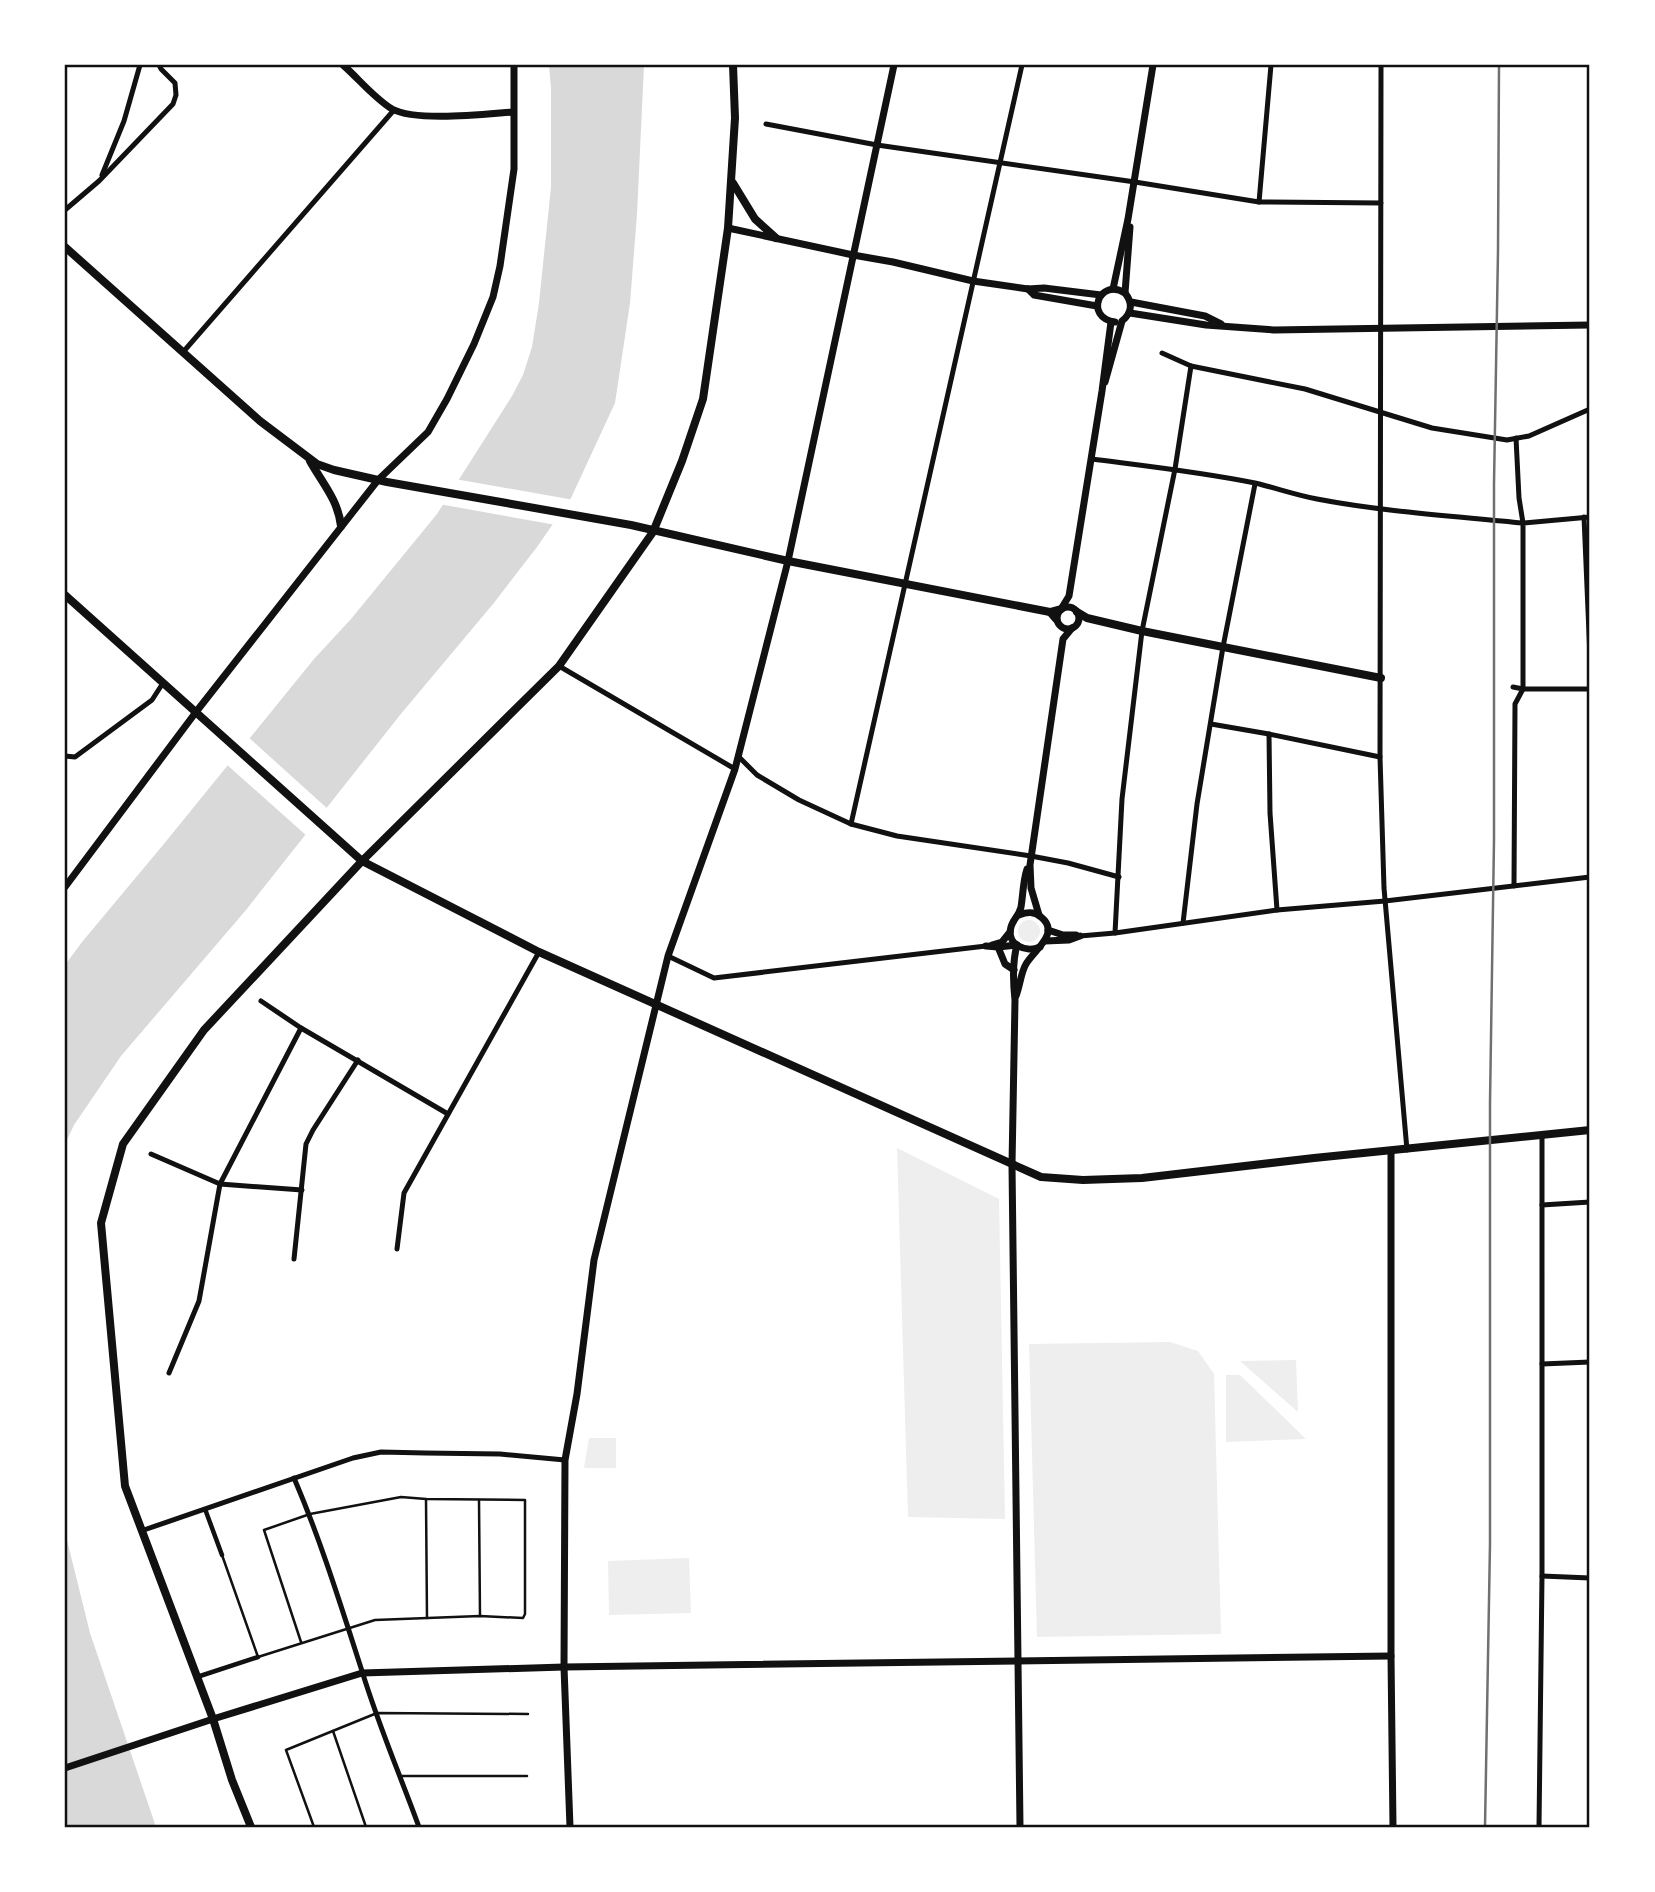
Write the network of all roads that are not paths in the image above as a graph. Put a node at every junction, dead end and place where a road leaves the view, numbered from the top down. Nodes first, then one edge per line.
1 (140, 65) edge
2 (159, 65) edge
3 (343, 65) edge
4 (514, 65) edge
5 (733, 65) edge
6 (894, 65) edge
7 (1022, 65) edge
8 (1153, 65) edge
9 (1270, 65) edge
10 (1381, 65) edge
11 (394, 110) junction
12 (513, 112) junction
13 (766, 124) dead end
14 (877, 145) junction
15 (1001, 162) junction
16 (99, 181) junction
17 (732, 182) junction
18 (1135, 182) junction
19 (1259, 202) junction
20 (1381, 203) junction
21 (65, 210) edge
22 (1128, 219) junction
23 (728, 228) junction
24 (776, 238) junction
25 (65, 247) edge
26 (853, 255) junction
27 (973, 281) junction
28 (1028, 289) junction
29 (1113, 289) junction
30 (1125, 293) junction
31 (1101, 295) junction
32 (1131, 302) junction
33 (1097, 306) junction
34 (1129, 313) junction
35 (1122, 321) junction
36 (1111, 322) junction
37 (1225, 325) junction
38 (1590, 325) edge
39 (1382, 328) junction
40 (184, 351) junction
41 (1162, 354) dead end
42 (1191, 366) junction
43 (1102, 391) junction
44 (1590, 409) edge
45 (1382, 412) junction
46 (1516, 438) junction
47 (307, 456) junction
48 (1092, 459) junction
49 (1175, 469) junction
50 (378, 480) junction
51 (1255, 484) junction
52 (1381, 508) junction
53 (1587, 517) edge
54 (1523, 523) junction
55 (341, 526) junction
56 (653, 532) junction
57 (788, 561) junction
58 (905, 585) junction
59 (65, 595) edge
60 (1069, 596) junction
61 (1061, 609) junction
62 (1077, 612) junction
63 (1087, 618) junction
64 (1056, 619) junction
65 (1075, 626) junction
66 (1142, 631) junction
67 (1063, 639) junction
68 (1223, 648) junction
69 (1590, 657) edge
70 (559, 666) junction
71 (1381, 678) junction
72 (163, 683) junction
73 (1513, 687) dead end
74 (1523, 689) junction
75 (1590, 689) edge
76 (196, 712) junction
77 (1211, 724) junction
78 (1269, 734) junction
79 (65, 757) edge
80 (739, 757) junction
81 (1380, 757) junction
82 (735, 769) junction
83 (851, 824) junction
84 (1031, 856) junction
85 (362, 862) junction
86 (1030, 865) junction
87 (1119, 877) junction
88 (1590, 877) edge
89 (1514, 886) junction
90 (65, 887) edge
91 (1385, 901) junction
92 (1277, 910) junction
93 (1020, 915) junction
94 (1039, 915) junction
95 (1183, 923) junction
96 (1048, 930) junction
97 (1010, 932) junction
98 (1115, 933) junction
99 (1080, 936) junction
100 (1044, 943) junction
101 (1017, 945) junction
102 (986, 946) junction
103 (998, 947) junction
104 (539, 952) junction
105 (668, 956) junction
106 (1014, 970) junction
107 (1015, 1000) junction
108 (261, 1001) dead end
109 (655, 1004) junction
110 (301, 1028) junction
111 (358, 1060) junction
112 (448, 1114) junction
113 (1590, 1130) edge
114 (1542, 1134) junction
115 (1407, 1150) junction
116 (1391, 1151) junction
117 (151, 1154) dead end
118 (1012, 1165) junction
119 (220, 1184) junction
120 (302, 1190) junction
121 (1590, 1202) edge
122 (1542, 1205) junction
123 (397, 1249) dead end
124 (294, 1259) dead end
125 (1590, 1362) edge
126 (1542, 1364) junction
127 (169, 1373) dead end
128 (565, 1460) junction
129 (294, 1478) junction
130 (426, 1499) junction
131 (479, 1500) junction
132 (205, 1509) junction
133 (310, 1514) junction
134 (141, 1531) junction
135 (222, 1555) joint
136 (1542, 1576) junction
137 (1590, 1578) edge
138 (480, 1616) junction
139 (427, 1618) junction
140 (348, 1627) junction
141 (301, 1642) junction
142 (1391, 1656) junction
143 (258, 1657) junction
144 (1018, 1661) junction
145 (564, 1667) junction
146 (362, 1673) junction
147 (197, 1677) junction
148 (377, 1713) junction
149 (528, 1714) dead end
150 (213, 1719) junction
151 (333, 1731) junction
152 (65, 1768) edge
153 (400, 1776) junction
154 (527, 1776) dead end
155 (251, 1827) edge
156 (314, 1827) edge
157 (366, 1827) edge
158 (419, 1827) edge
159 (570, 1827) edge
160 (1020, 1827) edge
161 (1393, 1827) edge
162 (1539, 1827) edge

1 - 16 street
2 - 16 street
3 - 11 street
4 - 12 street
5 - 17 main road
6 - 14 street
7 - 15 street
8 - 18 street
9 - 19 street
10 - 20 street
11 - 12 street
11 - 40 street
12 - 50 street
13 - 14 street
14 - 15 street
14 - 26 street
15 - 18 street
15 - 27 street
16 - 21 street
17 - 23 main road
17 - 24 main road
18 - 19 street
18 - 22 street
19 - 20 street
20 - 39 street
22 - 29 street
22 - 30 street
23 - 24 street
23 - 56 main road
24 - 26 street
25 - 40 main road
26 - 27 street
26 - 57 street
27 - 28 street
27 - 58 street
28 - 31 street
28 - 33 street
29 - 30 street
29 - 31 street
30 - 32 street
31 - 33 street
32 - 34 street
32 - 37 street
33 - 36 street
34 - 35 street
34 - 37 street
35 - 36 street
35 - 43 street
36 - 43 street
37 - 39 street
38 - 39 street
39 - 45 street
40 - 47 main road
41 - 42 street
42 - 45 street
42 - 49 street
43 - 48 street
44 - 46 street
45 - 46 street
45 - 52 street
46 - 54 street
47 - 50 main road
47 - 55 main road
48 - 49 street
48 - 60 street
49 - 51 street
49 - 66 street
50 - 55 street
50 - 56 main road
51 - 52 street
51 - 68 street
52 - 54 street
52 - 71 street
53 - 54 street
53 - 69 street
54 - 74 street
55 - 76 street
56 - 57 main road
56 - 70 main road
57 - 58 main road
57 - 80 street
58 - 64 main road
58 - 83 street
59 - 72 main road
60 - 61 street
60 - 62 street
61 - 62 street
61 - 64 main road
62 - 63 main road
62 - 65 street
63 - 65 main road
63 - 66 main road
64 - 65 street
64 - 67 street
65 - 67 street
66 - 68 main road
66 - 87 street
67 - 84 street
68 - 71 main road
68 - 77 street
70 - 82 street
70 - 85 main road
71 - 81 street
72 - 76 main road
72 - 79 street
73 - 74 street
74 - 75 street
74 - 89 street
76 - 85 main road
76 - 90 street
77 - 78 street
77 - 95 street
78 - 81 street
78 - 92 street
80 - 82 street
80 - 83 street
81 - 91 street
82 - 105 street
83 - 84 street
84 - 86 street
84 - 87 street
85 - 104 main road
85 - 134 main road
86 - 93 street
86 - 94 street
87 - 98 street
88 - 89 street
89 - 91 street
91 - 92 street
91 - 115 street
92 - 95 street
93 - 94 street
93 - 97 street
94 - 96 street
95 - 98 street
96 - 99 street
96 - 100 street
97 - 101 street
97 - 102 street
98 - 99 street
99 - 100 street
100 - 101 street
100 - 107 street
101 - 103 street
101 - 106 street
102 - 103 street
102 - 105 street
103 - 106 street
104 - 109 main road
104 - 112 street
105 - 109 street
106 - 107 street
107 - 118 street
108 - 110 street
109 - 118 main road
109 - 128 street
110 - 111 street
110 - 119 street
111 - 112 street
111 - 120 street
112 - 123 street
113 - 114 main road
114 - 115 main road
114 - 122 street
115 - 116 main road
116 - 118 main road
116 - 142 street
117 - 119 street
118 - 144 street
119 - 120 street
119 - 127 street
120 - 124 street
121 - 122 street
122 - 126 street
125 - 126 street
126 - 136 street
128 - 129 street
128 - 145 street
129 - 132 street
129 - 133 street
130 - 131 lane
130 - 133 lane
130 - 139 lane
131 - 138 lane
131 - 138 lane
132 - 134 street
132 - 135 street
133 - 140 street
133 - 141 lane
134 - 147 main road
135 - 143 lane
136 - 137 street
136 - 162 street
138 - 139 lane
139 - 140 lane
140 - 141 lane
140 - 146 street
141 - 143 lane
142 - 144 street
142 - 161 street
143 - 147 street
144 - 145 street
144 - 160 street
145 - 146 street
145 - 159 street
146 - 148 street
146 - 150 street
147 - 150 main road
148 - 149 lane
148 - 151 lane
148 - 153 street
150 - 152 street
150 - 155 main road
151 - 156 lane
151 - 157 lane
153 - 154 lane
153 - 158 street

